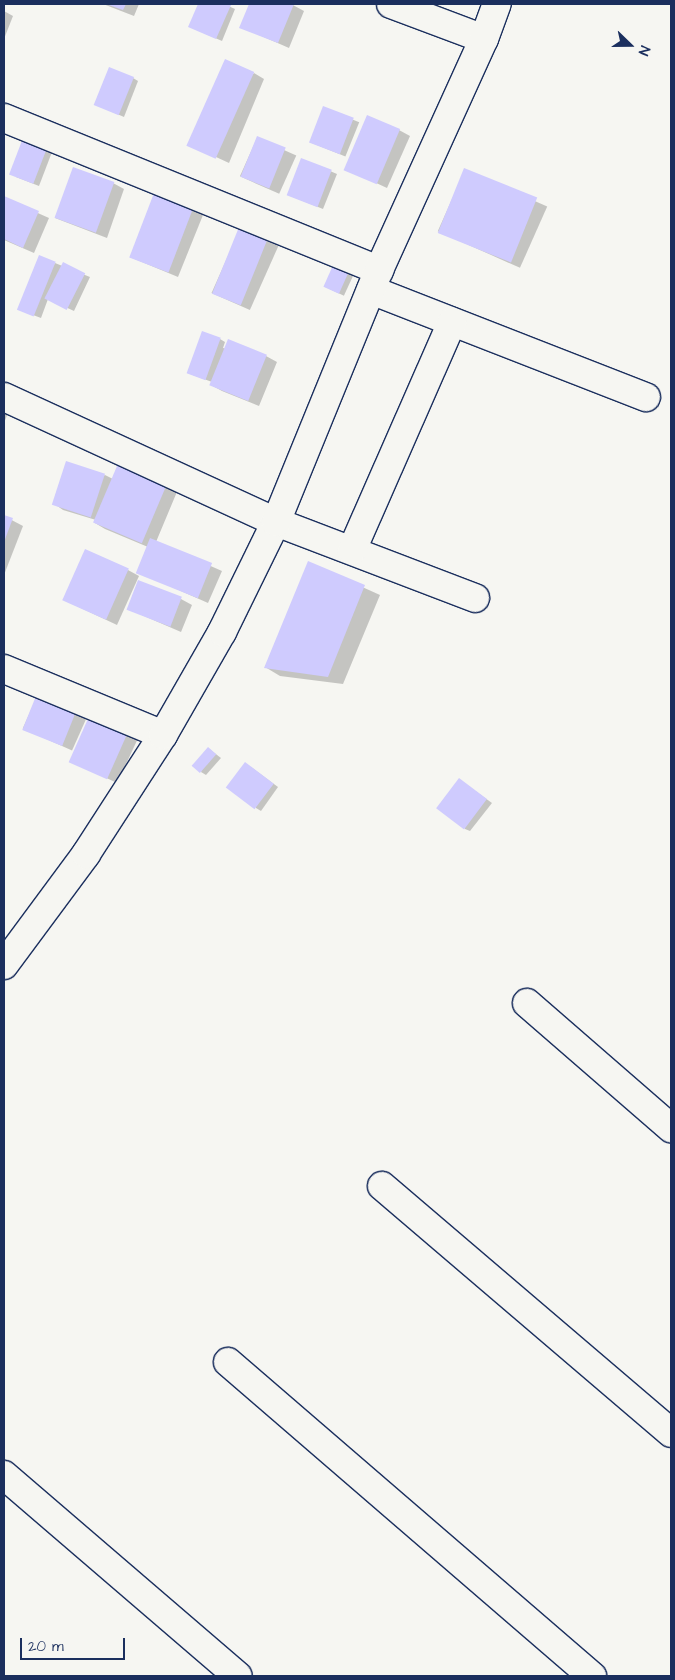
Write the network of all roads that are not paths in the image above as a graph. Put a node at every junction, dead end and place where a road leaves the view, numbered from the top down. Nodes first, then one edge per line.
1 (391, 4) edge
2 (497, 4) edge
3 (484, 39) junction
4 (4, 118) edge
5 (375, 280) junction
6 (452, 322) junction
7 (4, 397) edge
8 (646, 397) dead end
9 (276, 522) junction
10 (352, 550) junction
11 (475, 598) dead end
12 (4, 669) edge
13 (163, 735) junction
14 (7, 953) edge
15 (528, 1003) dead end
16 (671, 1128) edge
17 (382, 1186) dead end
18 (228, 1362) dead end
19 (671, 1433) edge
20 (4, 1475) edge
21 (238, 1676) edge
22 (592, 1676) edge

1 - 3 street
2 - 3 street
3 - 5 street
4 - 5 street
5 - 6 street
5 - 9 street
6 - 8 street
6 - 10 street
7 - 9 street
9 - 10 street
9 - 13 street
10 - 11 street
12 - 13 street
13 - 14 street
15 - 16 street
17 - 19 street
18 - 22 street
20 - 21 street

